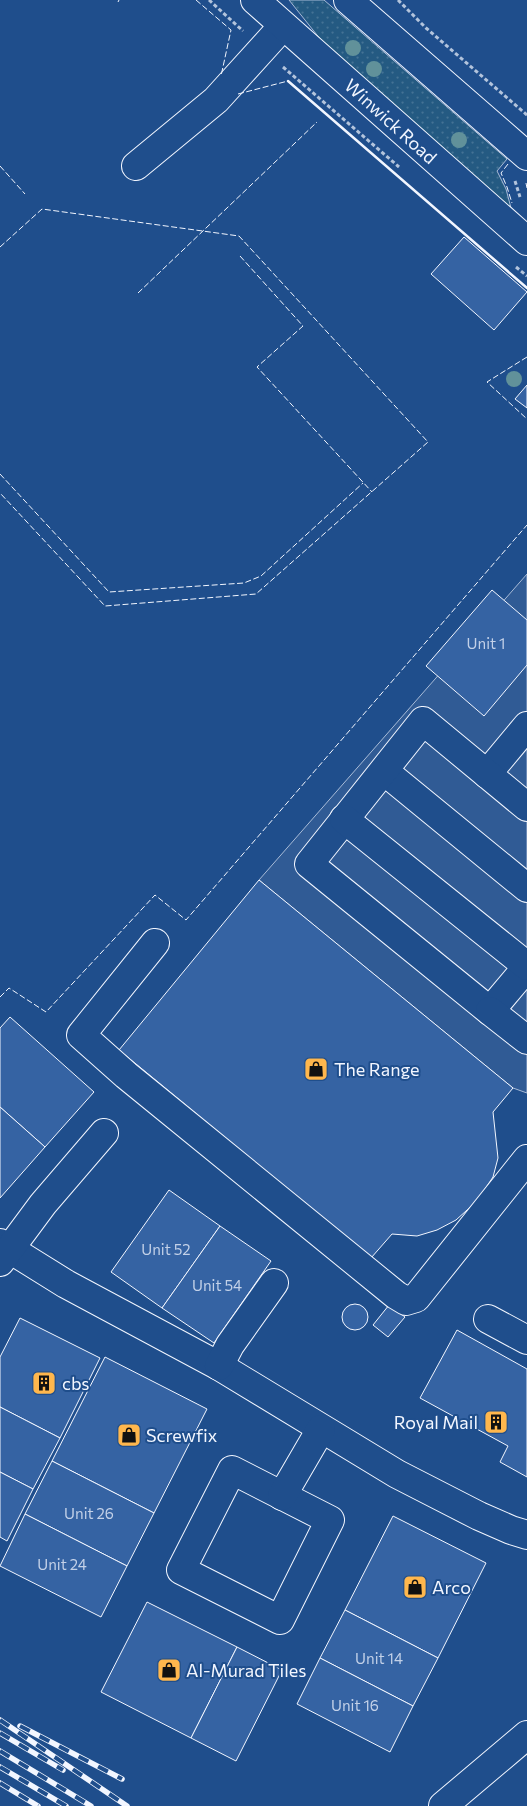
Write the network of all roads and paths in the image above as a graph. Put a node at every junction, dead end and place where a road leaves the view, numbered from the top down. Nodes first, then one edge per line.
1 (209, 0) edge
2 (255, 0) edge
3 (348, 0) edge
4 (398, 0) edge
5 (232, 20) dead end
6 (283, 26) junction
7 (527, 115) edge
8 (527, 156) edge
9 (136, 166) dead end
10 (527, 240) edge
11 (527, 726) edge
12 (384, 771) junction
13 (487, 774) junction
14 (527, 807) edge
15 (344, 819) junction
16 (527, 888) edge
17 (155, 943) dead end
18 (527, 967) edge
19 (490, 1011) junction
20 (527, 1040) edge
21 (104, 1134) dead end
22 (527, 1159) edge
23 (3, 1251) edge
24 (274, 1283) dead end
25 (488, 1319) dead end
26 (527, 1340) edge
27 (219, 1366) junction
28 (321, 1429) junction
29 (282, 1496) junction
30 (527, 1535) edge
31 (527, 1735) edge
32 (443, 1806) edge

1 - 5 path
2 - 6 main road, Winwick Road
3 - 8 main road
4 - 7 path
6 - 9 main road
6 - 10 main road, Winwick Road
11 - 13 main road
12 - 13 main road
12 - 15 main road
12 - 16 main road
13 - 14 main road
15 - 18 main road
15 - 19 main road
17 - 22 main road
18 - 19 main road
19 - 20 main road
21 - 23 main road
23 - 27 main road
24 - 27 main road
25 - 26 main road
27 - 28 main road
28 - 29 main road
28 - 30 main road
29 - 29 main road
31 - 32 main road

